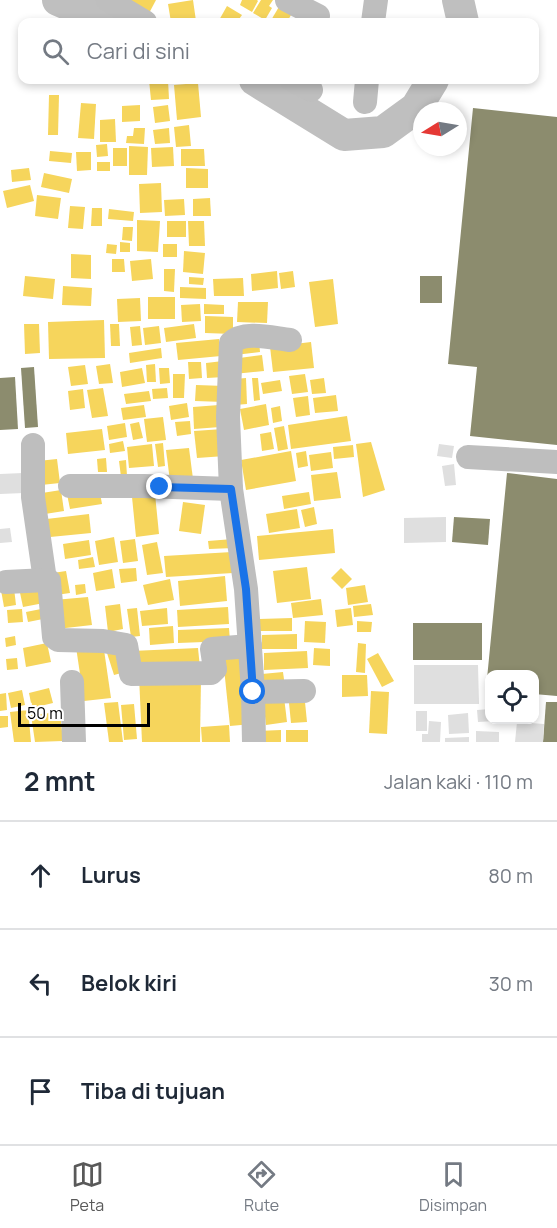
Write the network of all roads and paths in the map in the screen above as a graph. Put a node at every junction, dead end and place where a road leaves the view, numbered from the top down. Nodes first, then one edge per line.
1 (108, 0) edge
2 (288, 0) edge
3 (376, 0) edge
4 (318, 16) dead end
5 (138, 18) edge
6 (374, 18) edge
7 (290, 340) dead end
8 (33, 445) dead end
9 (468, 457) dead end
10 (557, 462) edge
11 (70, 486) dead end
12 (231, 489) junction
13 (45, 580) junction
14 (6, 582) dead end
15 (250, 646) junction
16 (72, 682) dead end
17 (304, 691) dead end
18 (253, 692) junction
19 (74, 742) edge
20 (254, 742) edge

1 - 5 street
2 - 4 street
3 - 6 street
7 - 12 street
8 - 13 street
9 - 10 street
11 - 12 street
12 - 15 street
13 - 14 street
13 - 15 street
15 - 18 street
16 - 19 street
17 - 18 street
18 - 20 street

